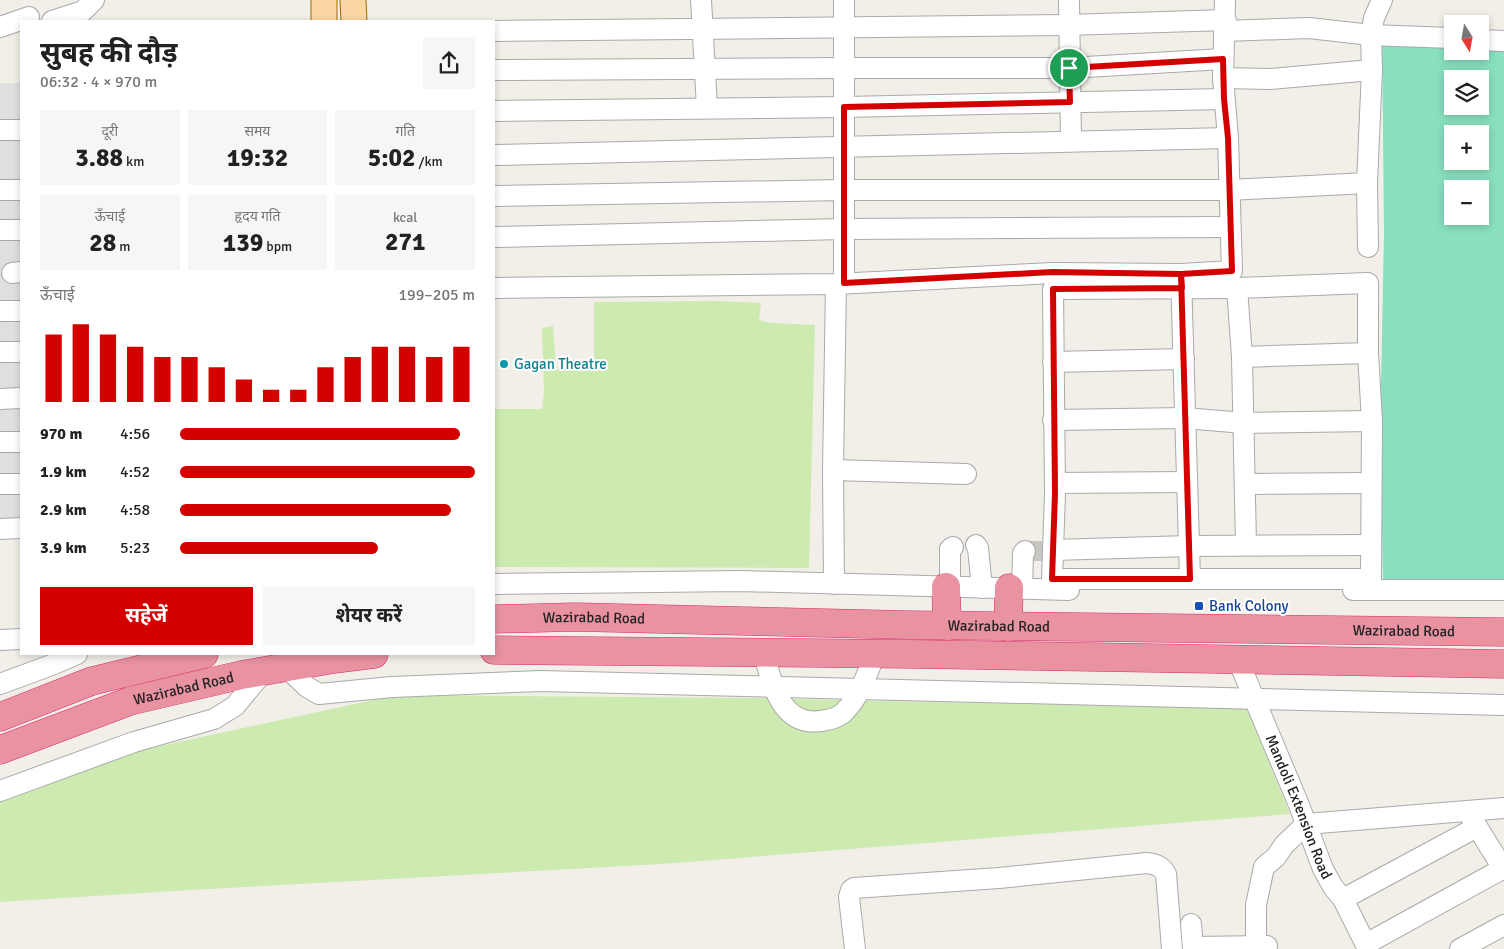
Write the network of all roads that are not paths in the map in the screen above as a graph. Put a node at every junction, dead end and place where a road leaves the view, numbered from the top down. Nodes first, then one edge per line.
1 (94, 0) edge
2 (324, 0) edge
3 (354, 0) edge
4 (701, 0) edge
5 (844, 0) edge
6 (1069, 0) edge
7 (1382, 0) edge
8 (28, 13) edge
9 (1225, 17) edge
10 (55, 20) edge
11 (324, 20) edge
12 (354, 20) edge
13 (1068, 25) junction
14 (845, 26) junction
15 (0, 27) edge
16 (702, 29) junction
17 (495, 31) edge
18 (1371, 35) junction
19 (1444, 38) edge
20 (1489, 40) edge
21 (1504, 41) edge
22 (705, 68) junction
23 (844, 68) junction
24 (1069, 68) junction
25 (1223, 69) junction
26 (495, 70) edge
27 (1372, 70) junction
28 (1224, 99) junction
29 (1070, 102) junction
30 (844, 107) junction
31 (707, 108) junction
32 (495, 111) edge
33 (0, 130) edge
34 (20, 130) edge
35 (1228, 138) junction
36 (1071, 141) junction
37 (844, 147) junction
38 (495, 155) edge
39 (1367, 183) junction
40 (0, 190) edge
41 (20, 190) edge
42 (844, 190) junction
43 (1230, 190) junction
44 (495, 196) edge
45 (1230, 227) junction
46 (0, 230) edge
47 (20, 230) edge
48 (844, 230) junction
49 (495, 237) edge
50 (1368, 247) dead end
51 (1182, 281) junction
52 (840, 283) junction
53 (495, 288) edge
54 (1237, 288) junction
55 (20, 311) edge
56 (0, 312) edge
57 (0, 352) edge
58 (20, 352) edge
59 (1368, 353) junction
60 (1242, 357) junction
61 (1184, 359) junction
62 (1053, 362) junction
63 (20, 398) edge
64 (0, 399) edge
65 (1185, 418) junction
66 (1053, 420) junction
67 (1372, 421) junction
68 (1244, 423) junction
69 (0, 442) edge
70 (20, 442) edge
71 (833, 470) junction
72 (966, 474) dead end
73 (1187, 482) junction
74 (1054, 483) junction
75 (1371, 483) junction
76 (0, 484) edge
77 (20, 484) edge
78 (1245, 484) junction
79 (20, 528) edge
80 (0, 529) edge
81 (1246, 544) junction
82 (976, 545) dead end
83 (1371, 545) junction
84 (1189, 546) junction
85 (952, 547) dead end
86 (1040, 551) junction
87 (1190, 579) junction
88 (495, 584) edge
89 (834, 584) junction
90 (948, 587) junction
91 (982, 588) junction
92 (1015, 588) junction
93 (1045, 589) junction
94 (1504, 590) edge
95 (495, 619) edge
96 (947, 626) junction
97 (1008, 627) junction
98 (1504, 632) edge
99 (20, 639) edge
100 (0, 640) edge
101 (495, 650) edge
102 (764, 653) junction
103 (875, 654) junction
104 (75, 655) edge
105 (200, 655) edge
106 (350, 655) edge
107 (334, 656) edge
108 (1238, 660) junction
109 (1504, 664) edge
110 (275, 669) junction
111 (0, 684) edge
112 (773, 687) junction
113 (861, 689) junction
114 (1255, 698) junction
115 (1504, 705) edge
116 (0, 717) edge
117 (0, 750) edge
118 (0, 791) edge
119 (1504, 808) edge
120 (1472, 819) junction
121 (1306, 824) junction
122 (1504, 869) edge
123 (1343, 899) junction
124 (1192, 924) dead end
125 (1504, 926) edge
126 (1261, 947) edge
127 (1367, 947) edge
128 (1193, 948) edge
129 (855, 949) edge
130 (1172, 949) edge
131 (1460, 949) edge

1 - 10 street
2 - 11 main road
3 - 12 main road
4 - 16 street
5 - 14 street
6 - 13 street
7 - 18 street
8 - 15 street
9 - 13 street
9 - 18 street
9 - 25 street
13 - 14 street
13 - 24 street
14 - 16 street
14 - 23 street
16 - 17 street
16 - 22 street
18 - 19 street
18 - 27 street
20 - 21 street
22 - 23 street
22 - 26 street
22 - 31 street
23 - 24 street
23 - 30 street
24 - 25 street
24 - 29 street
25 - 27 street
25 - 28 street
27 - 39 street
28 - 29 street
28 - 35 street
29 - 30 street
29 - 36 street
30 - 31 street
30 - 37 street
31 - 32 street
33 - 34 street
35 - 36 street
35 - 43 street
36 - 37 street
37 - 38 street
37 - 42 street
39 - 43 street
39 - 50 street
40 - 41 street
42 - 43 street
42 - 44 street
42 - 48 street
43 - 45 street
45 - 48 street
45 - 51 street
46 - 47 street
48 - 49 street
48 - 52 street
51 - 52 street
51 - 54 street
51 - 61 street
51 - 62 street
52 - 53 street
52 - 71 street
54 - 59 street
54 - 60 street
55 - 56 street
57 - 58 street
59 - 60 street
59 - 67 street
60 - 68 street
61 - 62 street
61 - 65 street
62 - 66 street
63 - 64 street
65 - 66 street
65 - 68 street
65 - 73 street
66 - 74 street
67 - 68 street
67 - 75 street
68 - 78 street
69 - 70 street
71 - 72 street
71 - 89 street
73 - 74 street
73 - 84 street
74 - 86 street
75 - 78 street
75 - 83 street
76 - 77 street
78 - 81 street
79 - 80 street
81 - 83 street
81 - 84 street
82 - 91 street
83 - 87 street
84 - 86 street
84 - 87 street
85 - 90 street
86 - 87 street
86 - 92 street
86 - 93 street
88 - 89 street
89 - 90 street
90 - 91 street
90 - 96 highway
91 - 92 street
92 - 93 street
92 - 97 highway
93 - 94 street
95 - 96 highway, Wazirabad Road
96 - 97 highway, Wazirabad Road
97 - 98 highway, Wazirabad Road
99 - 100 street
101 - 102 highway, Wazirabad Road
102 - 103 highway, Wazirabad Road
102 - 112 street
103 - 108 highway, Wazirabad Road
103 - 113 street
104 - 111 street
105 - 116 highway, Wazirabad Road
106 - 107 highway, Wazirabad Road
107 - 110 highway, Wazirabad Road
108 - 109 highway, Wazirabad Road
108 - 114 street, Mandoli Extension Road
110 - 112 street
110 - 117 highway, Wazirabad Road
110 - 118 street
112 - 113 street
112 - 113 street
113 - 114 street
114 - 115 street
114 - 121 street, Mandoli Extension Road
119 - 120 street
120 - 121 street
120 - 122 street
120 - 123 street
121 - 123 street, Mandoli Extension Road
121 - 126 street
122 - 127 street
123 - 127 street, Mandoli Extension Road
124 - 128 street
125 - 131 street
126 - 128 street
129 - 130 street

